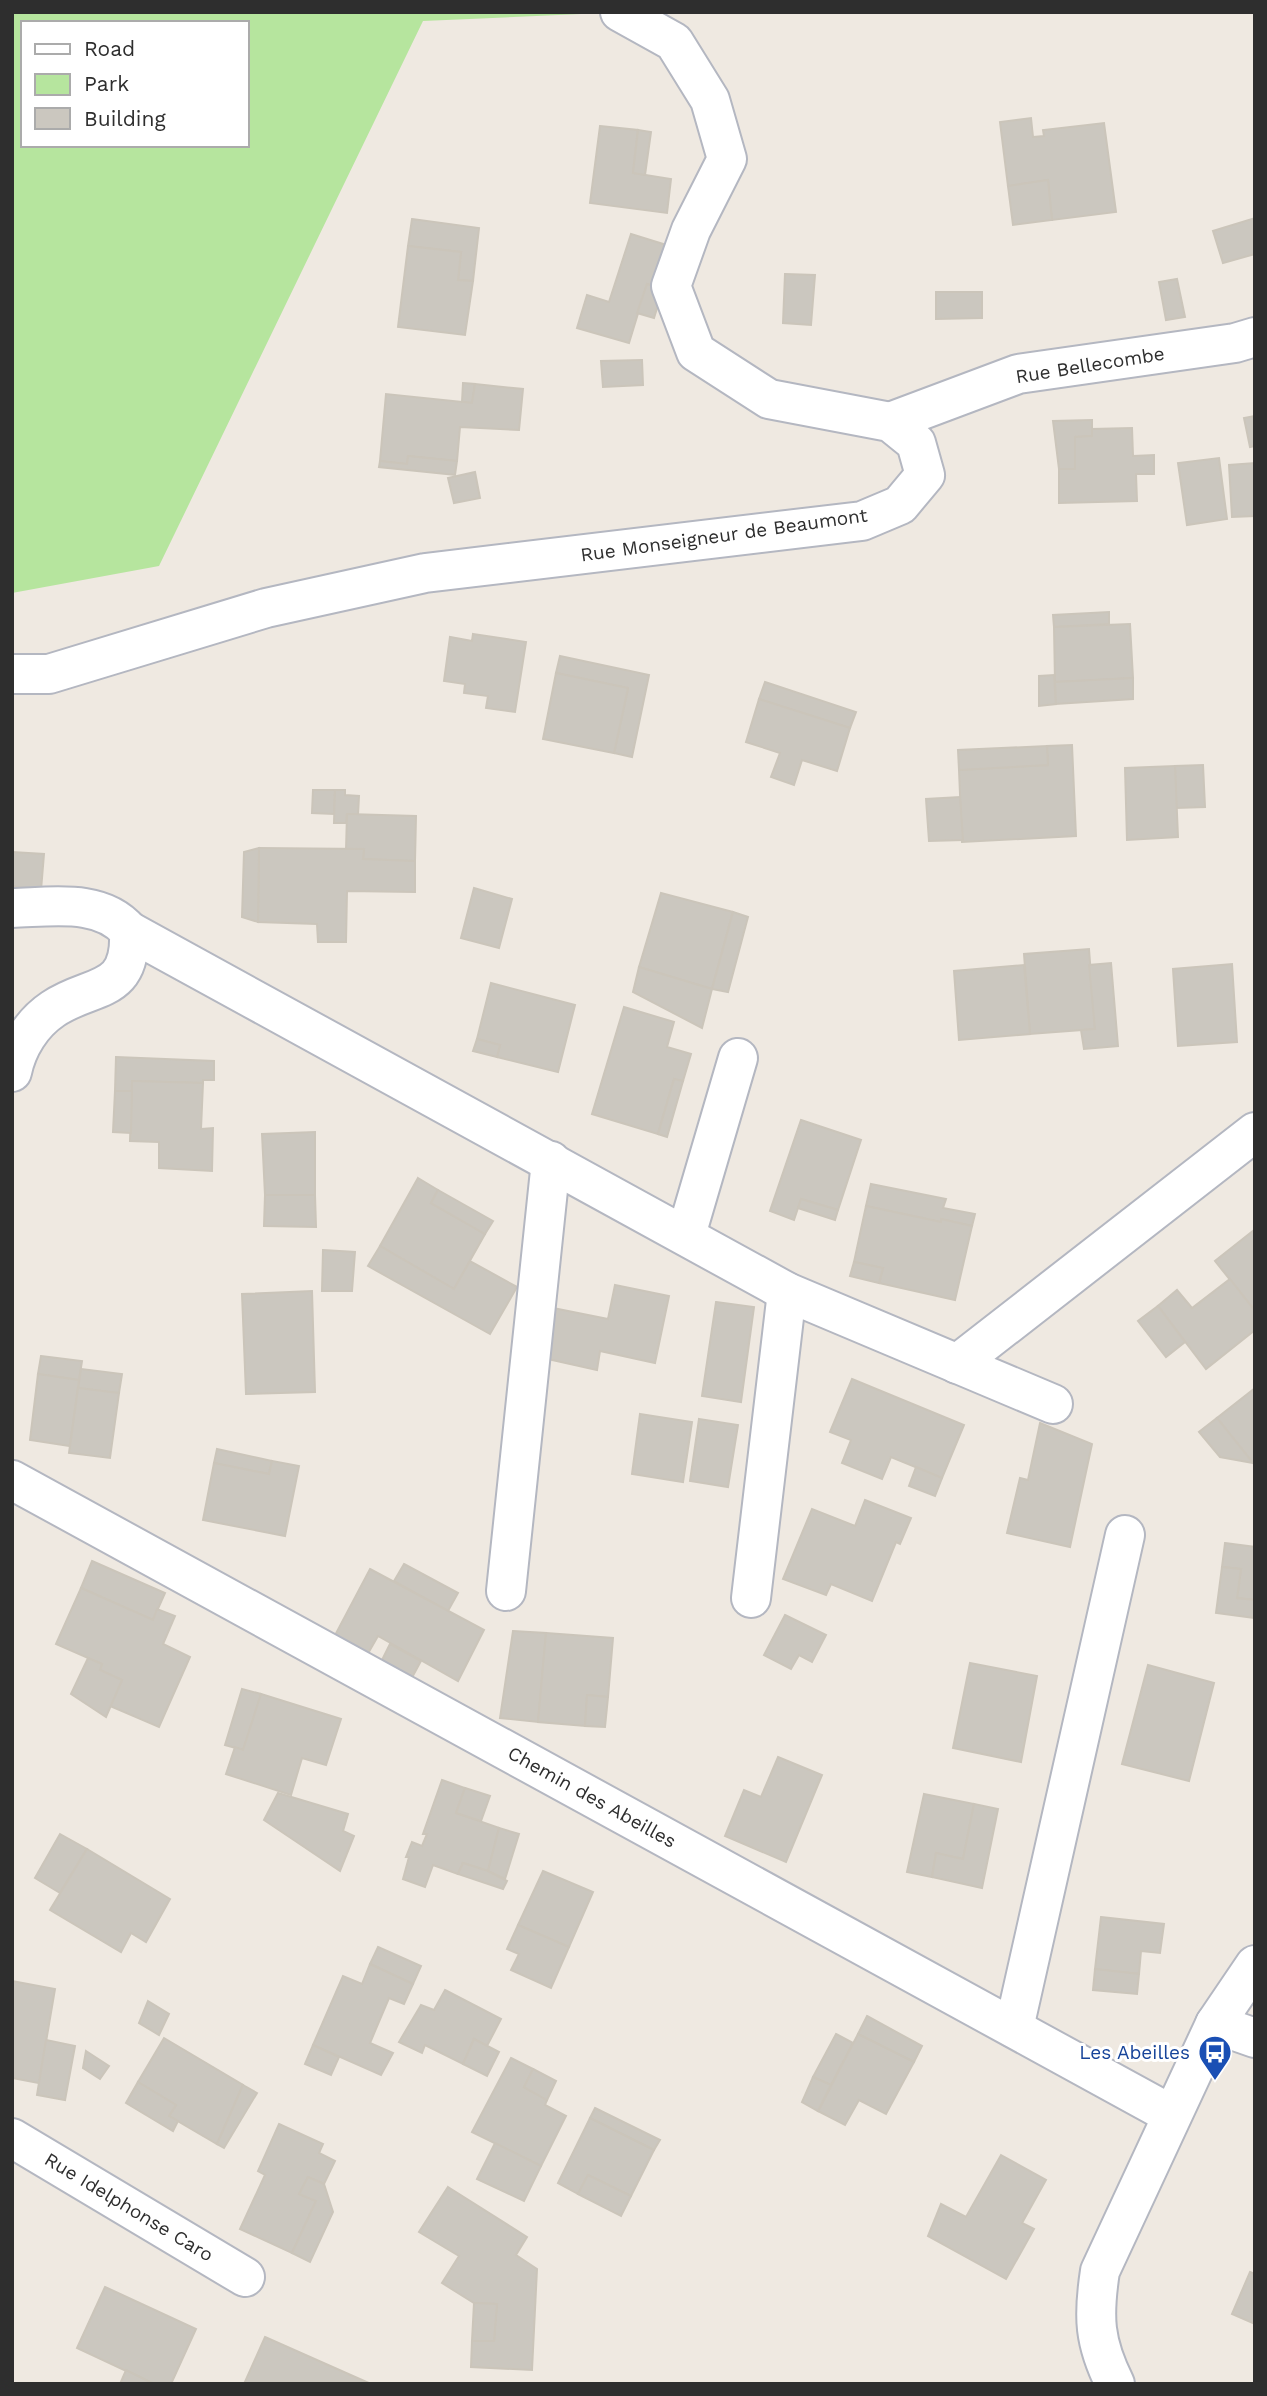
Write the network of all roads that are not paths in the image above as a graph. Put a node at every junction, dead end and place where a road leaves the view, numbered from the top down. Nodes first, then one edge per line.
1 (620, 12) edge
2 (1255, 337) edge
3 (890, 422) junction
4 (12, 674) edge
5 (12, 908) edge
6 (130, 931) junction
7 (738, 1058) dead end
8 (12, 1072) edge
9 (1255, 1132) edge
10 (551, 1161) junction
11 (686, 1235) junction
12 (787, 1292) junction
13 (957, 1364) junction
14 (1053, 1404) dead end
15 (12, 1480) edge
16 (1125, 1535) dead end
17 (506, 1591) dead end
18 (751, 1598) dead end
19 (1255, 1965) edge
20 (1215, 2024) junction
21 (1014, 2028) junction
22 (1255, 2038) edge
23 (1172, 2115) junction
24 (12, 2138) edge
25 (245, 2277) dead end
26 (1115, 2384) edge

1 - 3 street, Rue Monseigneur de Beaumont
2 - 3 street, Rue Bellecombe
3 - 4 street, Rue Monseigneur de Beaumont
5 - 6 street
6 - 8 street
6 - 10 street
7 - 11 street
9 - 13 street
10 - 11 street
10 - 17 street
11 - 12 street
12 - 13 street
12 - 18 street
13 - 14 street
15 - 21 street, Chemin des Abeilles
16 - 21 street
19 - 20 street
20 - 22 street
20 - 23 street
21 - 23 street, Chemin des Abeilles
23 - 26 street
24 - 25 street, Rue Idelphonse Caro

